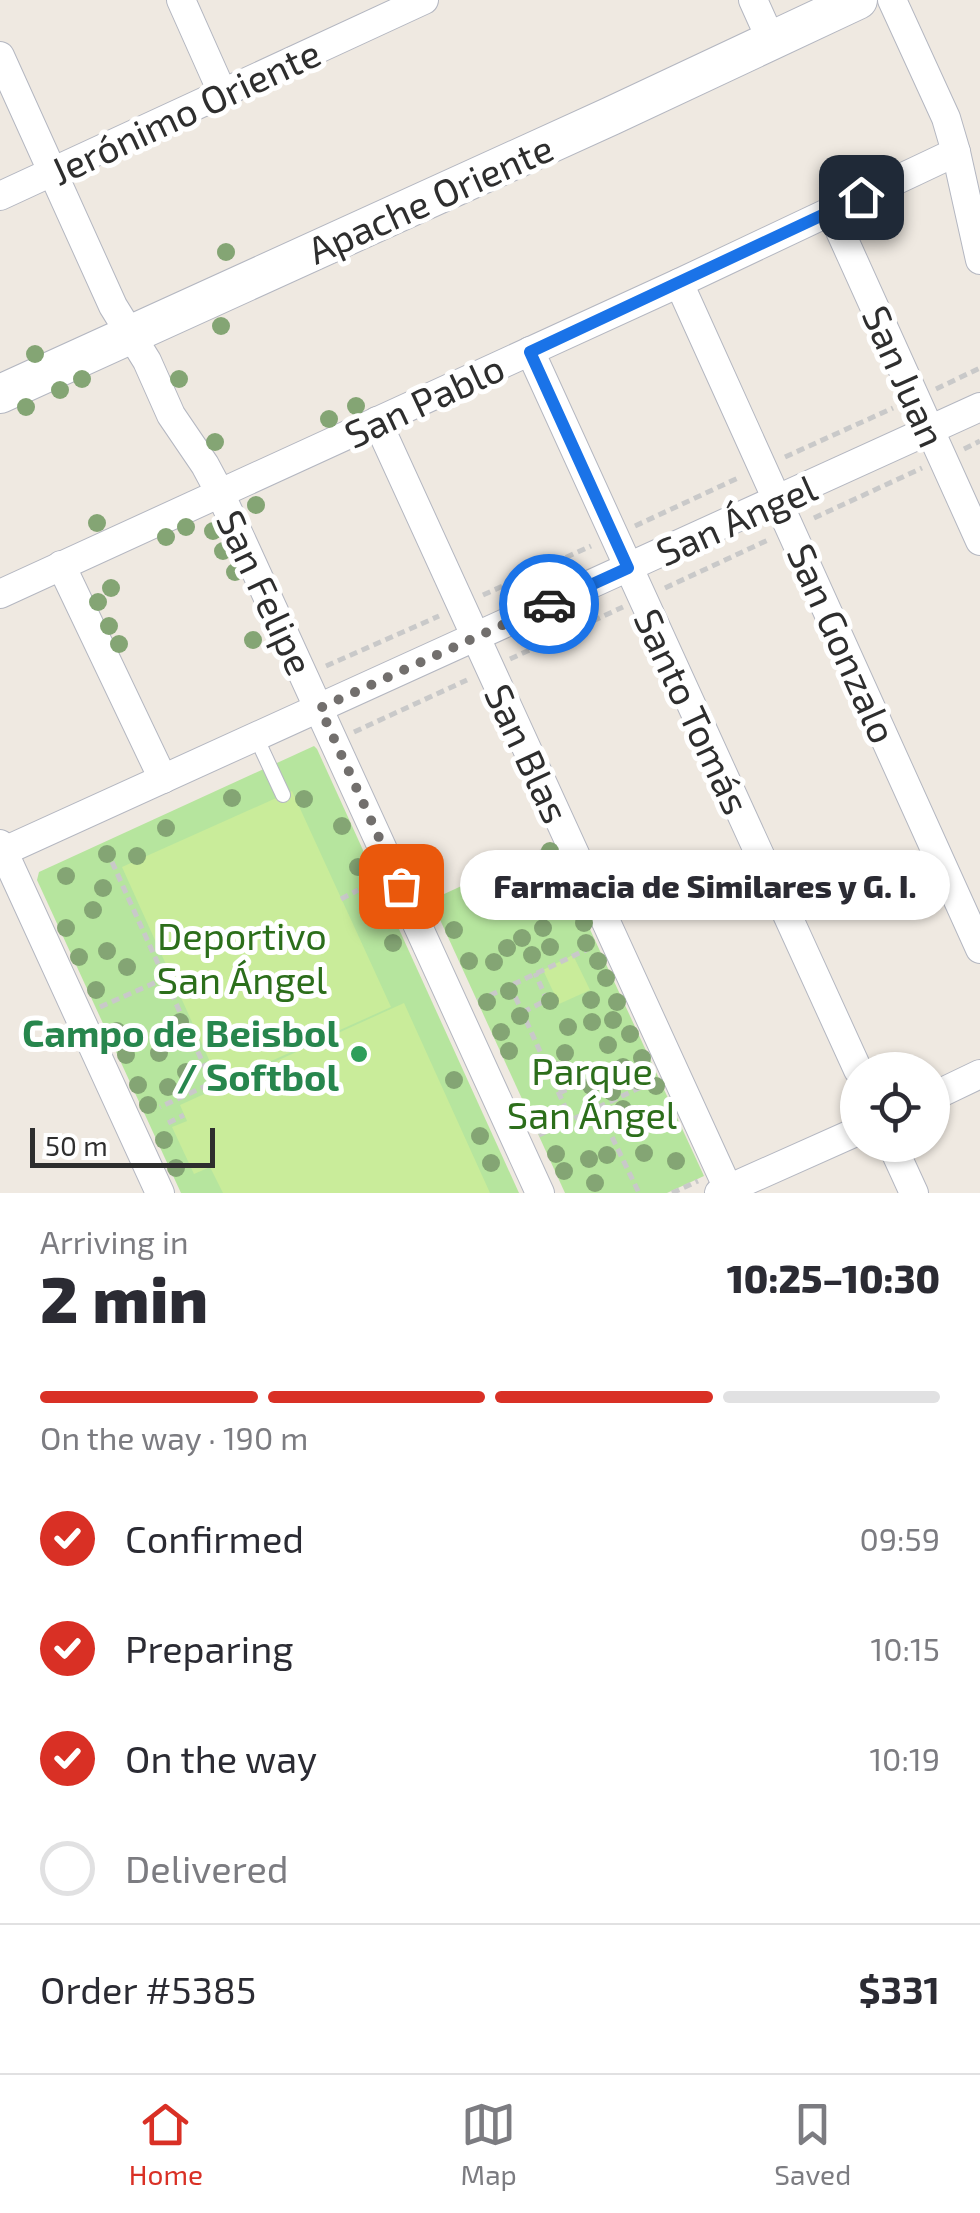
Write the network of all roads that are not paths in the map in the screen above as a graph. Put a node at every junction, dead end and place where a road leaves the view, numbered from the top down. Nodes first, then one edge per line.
1 (181, 0) edge
2 (424, 0) edge
3 (753, 0) edge
4 (858, 0) edge
5 (892, 0) edge
6 (377, 10) edge
7 (771, 40) junction
8 (0, 56) edge
9 (222, 92) junction
10 (956, 152) junction
11 (52, 172) junction
12 (0, 196) edge
13 (831, 211) junction
14 (980, 260) edge
15 (679, 283) junction
16 (130, 334) junction
17 (530, 352) junction
18 (0, 394) edge
19 (980, 407) edge
20 (377, 422) junction
21 (929, 431) junction
22 (220, 493) junction
23 (778, 500) junction
24 (980, 541) edge
25 (61, 565) junction
26 (628, 568) junction
27 (0, 594) edge
28 (475, 638) junction
29 (320, 708) junction
30 (256, 737) junction
31 (163, 779) junction
32 (283, 794) dead end
33 (1, 850) edge
34 (980, 949) edge
35 (850, 1052) edge
36 (980, 1074) edge
37 (950, 1088) edge
38 (840, 1138) edge
39 (900, 1162) edge
40 (721, 1188) edge
41 (160, 1193) edge
42 (540, 1193) edge
43 (914, 1193) edge

1 - 9 street
2 - 6 street, Jerónimo Oriente
3 - 7 street
4 - 7 street, Apache Oriente
5 - 10 street
6 - 9 street, Jerónimo Oriente
7 - 16 street, Apache Oriente
8 - 11 street, San Felipe
9 - 11 street, Jerónimo Oriente
10 - 13 street, San Pablo
10 - 14 street
11 - 12 street, Jerónimo Oriente
11 - 16 street, San Felipe
13 - 15 street, San Pablo
13 - 21 street, San Juan
15 - 17 street, San Pablo
15 - 23 street, San Gonzalo
16 - 18 street, Apache Oriente
16 - 22 street, San Felipe
17 - 20 street, San Pablo
17 - 26 street, Santo Tomás
19 - 21 street, San Ángel
20 - 22 street, San Pablo
20 - 28 street, San Blas
21 - 23 street, San Ángel
21 - 24 street, San Juan
22 - 25 street, San Pablo
22 - 29 street, San Felipe
23 - 26 street, San Ángel
23 - 34 street, San Gonzalo
25 - 27 street, San Pablo
25 - 31 street
26 - 28 street, San Ángel
26 - 35 street, Santo Tomás
28 - 29 street, San Ángel
28 - 40 street, San Blas
29 - 30 street, San Ángel
29 - 42 street, San Felipe
30 - 31 street, San Ángel
30 - 32 lane
31 - 33 street, San Ángel
33 - 41 street
36 - 37 street
38 - 40 street
39 - 43 street

